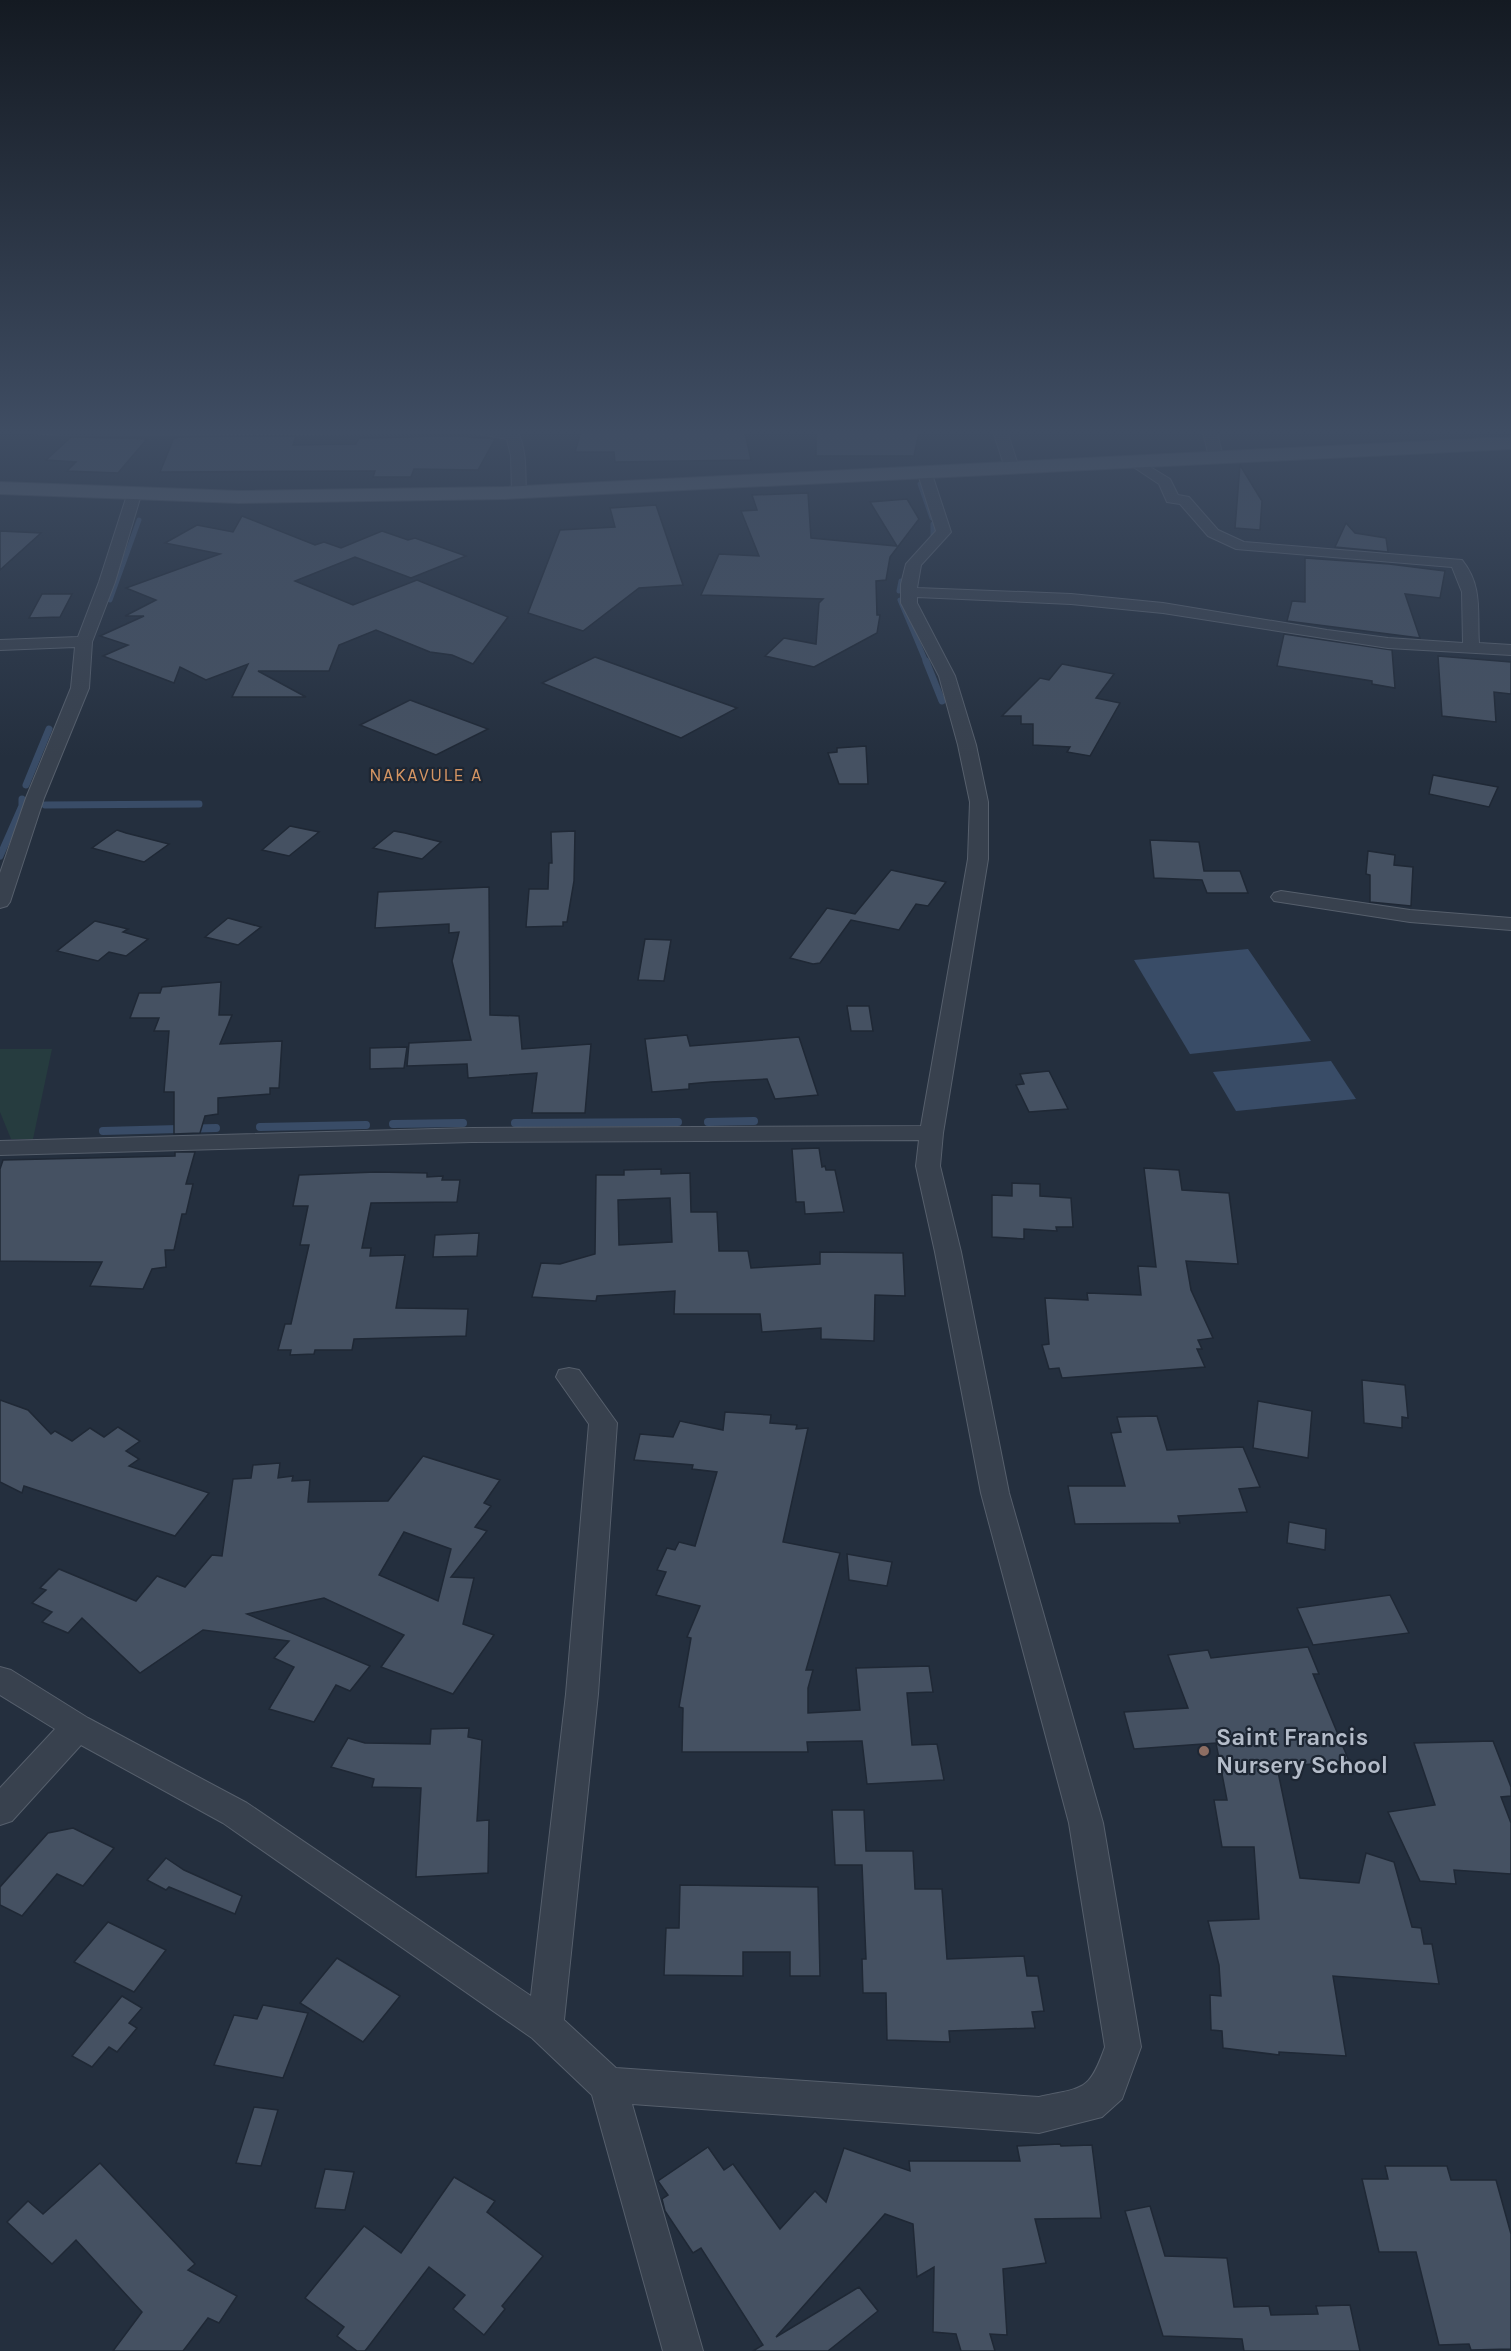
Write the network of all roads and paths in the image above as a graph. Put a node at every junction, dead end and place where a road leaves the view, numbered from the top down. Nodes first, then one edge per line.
1 (121, 538) edge
2 (939, 538) edge
3 (1223, 538) edge
4 (910, 592) junction
5 (84, 642) junction
6 (0, 645) edge
7 (1471, 648) junction
8 (1511, 650) edge
9 (1281, 897) dead end
10 (0, 902) edge
11 (1511, 924) edge
12 (931, 1133) junction
13 (0, 1148) edge
14 (569, 1377) dead end
15 (0, 1679) edge
16 (77, 1727) junction
17 (0, 1811) edge
18 (545, 2026) junction
19 (608, 2085) junction
20 (683, 2351) edge

1 - 5 street
2 - 4 street
3 - 7 street
4 - 7 street
4 - 12 street
5 - 6 street
5 - 10 street
7 - 8 street
9 - 11 street
12 - 13 street
12 - 19 street
14 - 18 street
15 - 16 street
16 - 17 street
16 - 18 street
18 - 19 street
19 - 20 street

